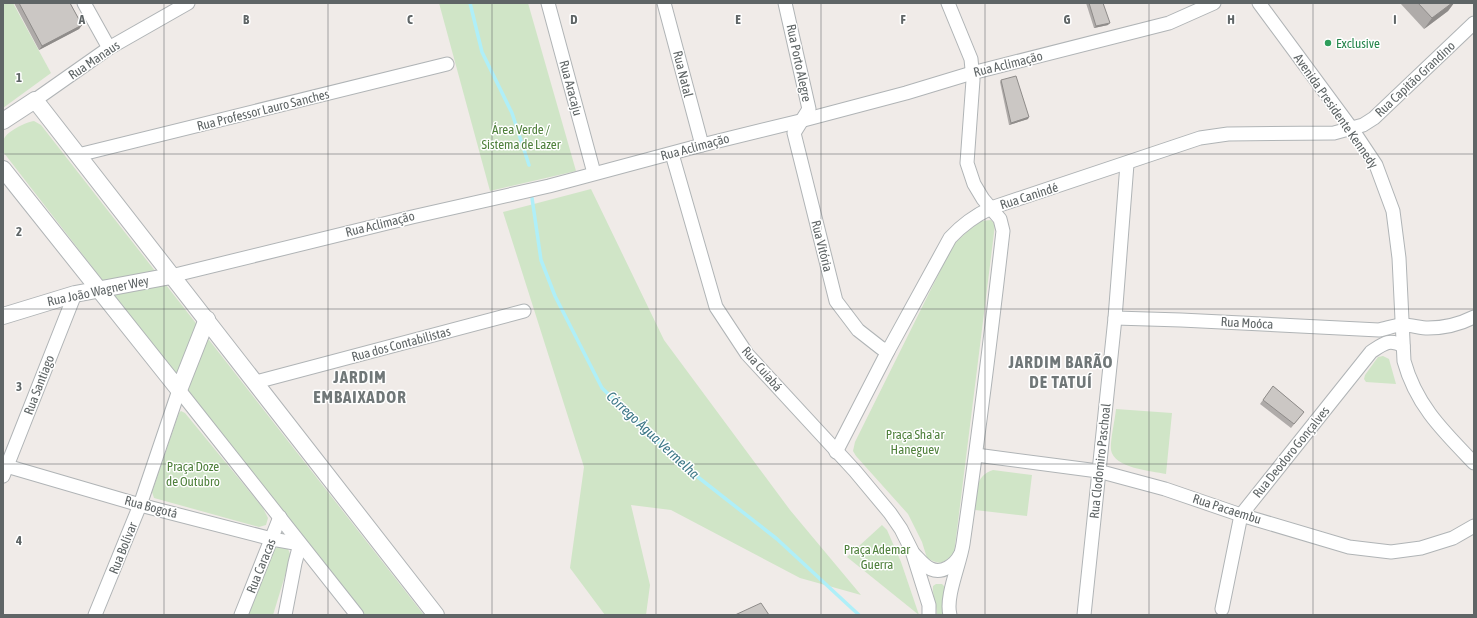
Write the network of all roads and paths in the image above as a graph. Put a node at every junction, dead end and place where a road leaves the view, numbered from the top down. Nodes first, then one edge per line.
1 (84, 3) edge
2 (548, 3) edge
3 (664, 3) edge
4 (786, 3) edge
5 (948, 3) edge
6 (1214, 3) edge
7 (1259, 3) edge
8 (184, 4) edge
9 (1474, 23) edge
10 (109, 48) junction
11 (447, 64) dead end
12 (972, 73) junction
13 (35, 100) junction
14 (3, 121) edge
15 (800, 121) junction
16 (1352, 129) junction
17 (702, 145) junction
18 (672, 154) junction
19 (78, 155) junction
20 (1127, 164) junction
21 (3, 169) edge
22 (594, 173) junction
23 (991, 208) junction
24 (171, 276) junction
25 (98, 290) junction
26 (75, 294) junction
27 (1401, 308) junction
28 (524, 311) dead end
29 (3, 316) edge
30 (1474, 317) edge
31 (1115, 318) junction
32 (207, 319) junction
33 (1402, 324) junction
34 (1428, 328) junction
35 (1373, 329) junction
36 (1403, 343) junction
37 (888, 351) junction
38 (1371, 352) junction
39 (256, 382) junction
40 (179, 390) junction
41 (836, 452) junction
42 (976, 454) junction
43 (1474, 462) edge
44 (4, 469) edge
45 (1098, 471) junction
46 (140, 505) junction
47 (1241, 515) junction
48 (280, 518) junction
49 (1474, 526) edge
50 (272, 539) junction
51 (300, 544) junction
52 (912, 551) junction
53 (962, 552) junction
54 (294, 563) junction
55 (319, 568) junction
56 (1222, 609) dead end
57 (95, 615) edge
58 (241, 615) edge
59 (285, 615) edge
60 (357, 615) edge
61 (436, 615) edge
62 (929, 615) edge
63 (950, 615) edge
64 (1084, 615) edge

1 - 10 street
2 - 22 street, Rua Aracaju
3 - 17 street, Rua Natal
4 - 15 street, Rua Porto Alegre
5 - 12 street
6 - 12 street, Rua Aclimação
7 - 16 street, Avenida Presidente Kennedy
8 - 10 street, Rua Manaus
9 - 16 street, Rua Capitão Grandino
10 - 13 street, Rua Manaus
11 - 19 street, Rua Professor Lauro Sanches
12 - 15 street, Rua Aclimação
12 - 23 street
13 - 14 street, Rua Manaus
13 - 19 street
15 - 17 street, Rua Aclimação
15 - 37 street, Rua Vitória
16 - 20 street, Rua Canindé
16 - 27 street, Avenida Presidente Kennedy
17 - 18 street, Rua Aclimação
18 - 22 street, Rua Aclimação
18 - 41 street, Rua Cuiabá
19 - 24 street
20 - 23 street, Rua Canindé
20 - 31 street, Rua Clodomiro Paschoal
21 - 25 street
22 - 24 street, Rua Aclimação
23 - 37 street, Rua Canindé
23 - 42 street
24 - 25 street, Rua João Wagner Wey
24 - 32 street
25 - 26 street, Rua João Wagner Wey
25 - 40 street
26 - 29 street, Rua João Wagner Wey
26 - 44 street, Rua Santiago
27 - 33 street, Avenida Presidente Kennedy
27 - 35 street
28 - 39 street, Rua dos Contabilistas
30 - 34 street, Rua Moóca
31 - 35 street, Rua Moóca
31 - 45 street, Rua Clodomiro Paschoal
32 - 39 street
32 - 40 street
33 - 34 street, Rua Moóca
33 - 35 street, Rua Moóca
33 - 36 street, Avenida Presidente Kennedy
34 - 36 street, Rua Moóca
35 - 38 street
36 - 38 street, Rua Deodoro Gonçalves
36 - 43 street, Avenida Presidente Kennedy
37 - 41 street, Rua Canindé
38 - 47 street, Rua Deodoro Gonçalves
39 - 61 street
40 - 46 street, Rua Bolívar
40 - 48 street
41 - 52 street, Rua Cuiabá
42 - 45 street, Rua Pacaembu
42 - 53 street
44 - 46 street, Rua Bogotá
45 - 47 street, Rua Pacaembu
45 - 64 street, Rua Clodomiro Paschoal
46 - 50 street, Rua Bogotá
46 - 57 street, Rua Bolívar
47 - 49 street, Rua Pacaembu
47 - 56 street, Rua Deodoro Gonçalves
48 - 50 street, Rua Caracas
48 - 51 street
50 - 51 street, Rua Bogotá
50 - 58 street, Rua Caracas
51 - 54 street
51 - 55 street
52 - 53 street, Rua Cuiabá
52 - 62 street, Rua Cuiabá
53 - 63 street
54 - 55 street
54 - 59 street
55 - 60 street

